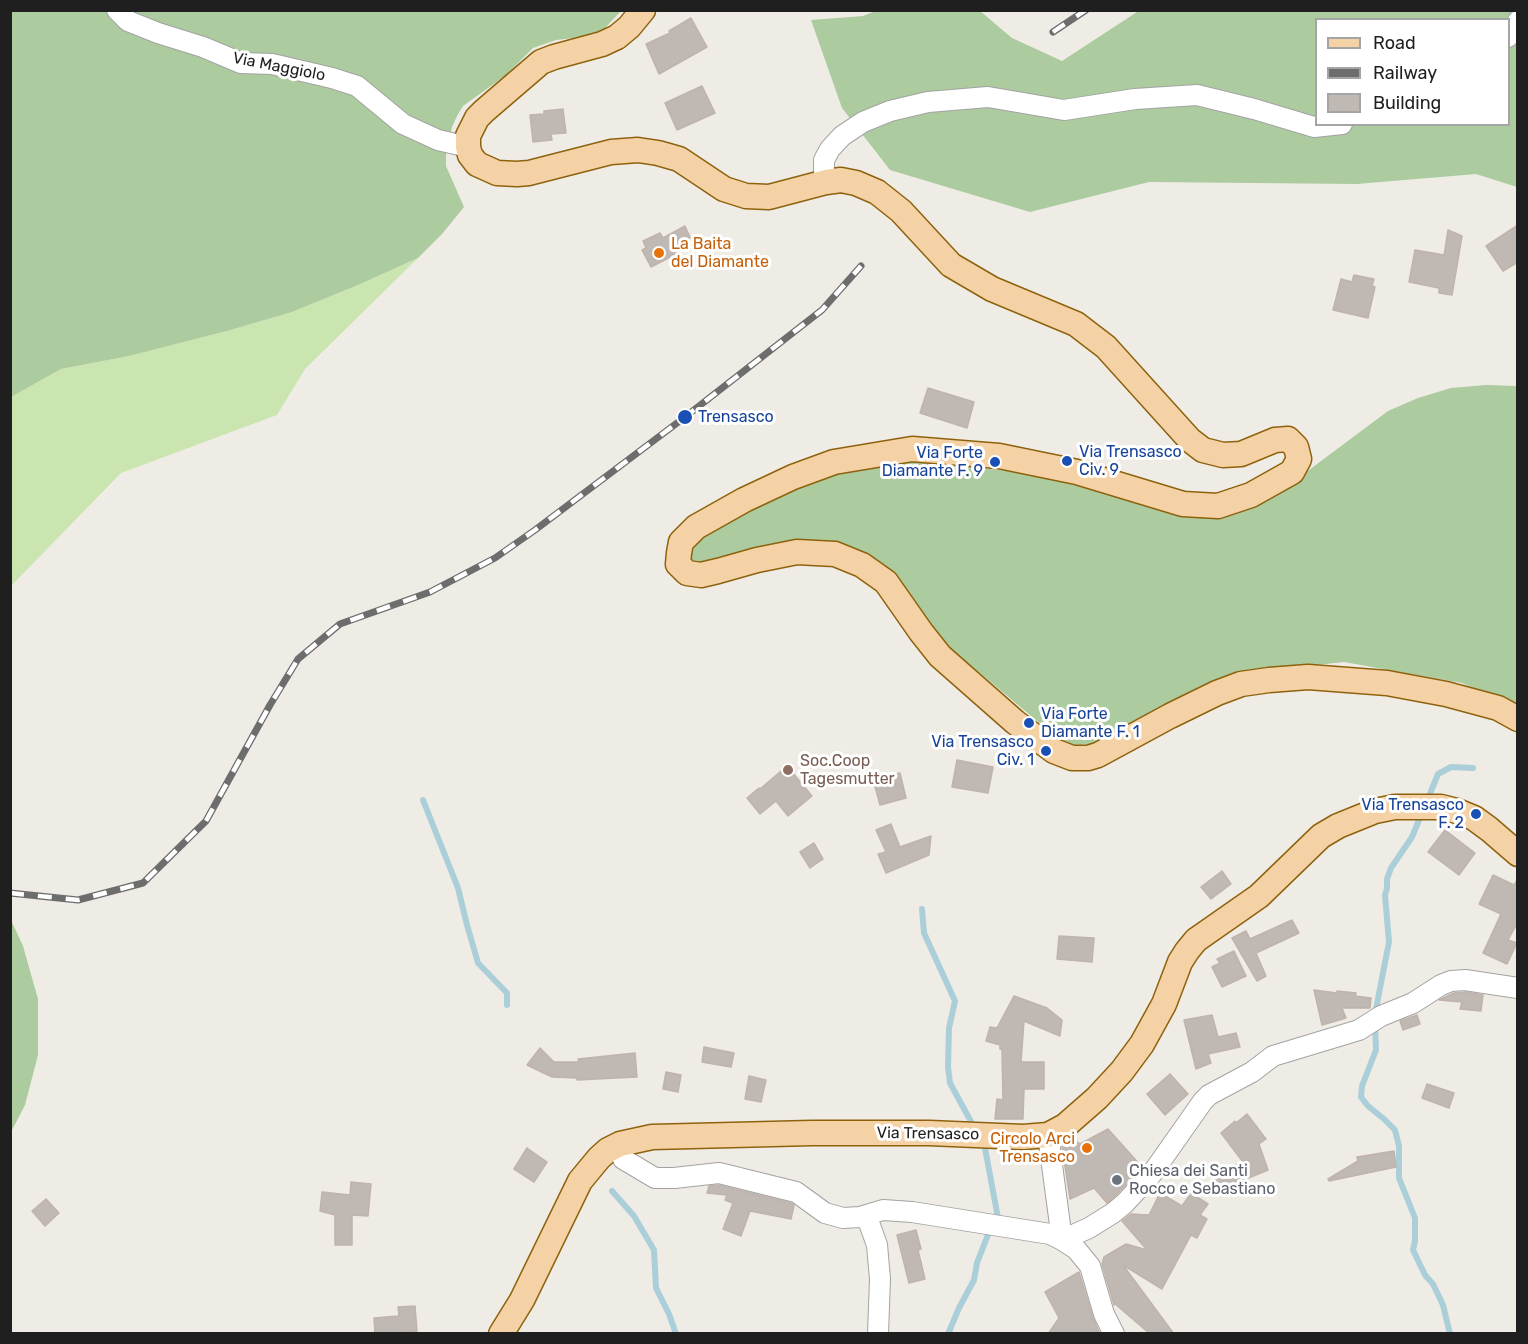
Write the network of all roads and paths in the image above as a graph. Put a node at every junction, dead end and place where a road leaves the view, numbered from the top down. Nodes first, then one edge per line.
1 (117, 10) edge
2 (644, 10) edge
3 (1518, 21) edge
4 (1510, 35) edge
5 (1328, 126) edge
6 (468, 147) junction
7 (826, 182) junction
8 (1518, 719) edge
9 (1518, 855) edge
10 (1518, 988) edge
11 (1048, 1135) junction
12 (622, 1159) dead end
13 (860, 1217) junction
14 (1062, 1240) junction
15 (501, 1334) edge
16 (878, 1334) edge
17 (1114, 1334) edge

1 - 6 street, Via Maggiolo
2 - 6 main road
3 - 4 street
5 - 7 street
6 - 7 main road
7 - 8 main road
9 - 11 main road, Via Trensasco
10 - 14 street
11 - 14 street
11 - 15 main road, Via Trensasco
12 - 13 street
13 - 14 street
13 - 16 street
14 - 17 street

